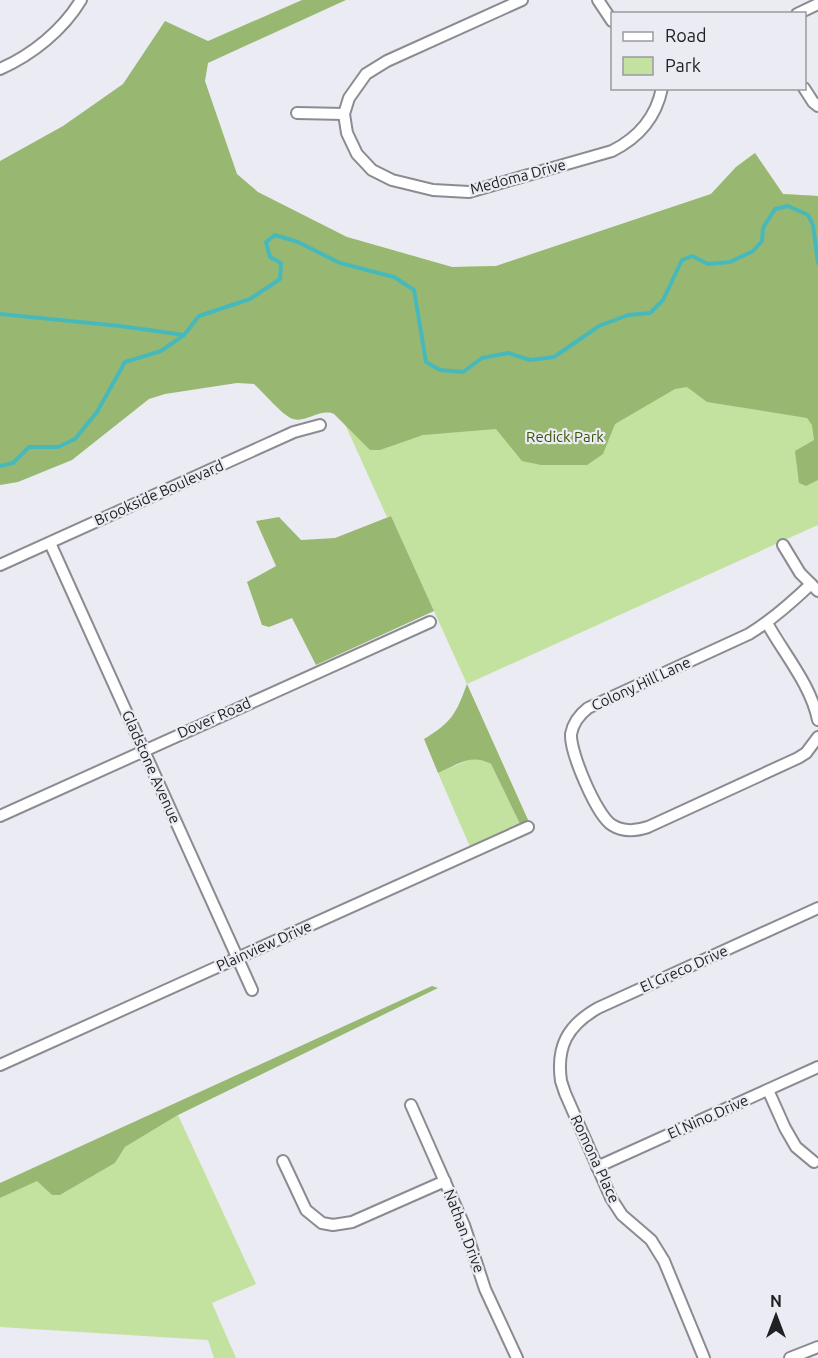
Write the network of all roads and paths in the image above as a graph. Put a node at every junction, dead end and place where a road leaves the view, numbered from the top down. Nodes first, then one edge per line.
1 (81, 0) edge
2 (522, 0) edge
3 (598, 0) edge
4 (818, 4) edge
5 (801, 12) edge
6 (611, 20) edge
7 (0, 69) edge
8 (661, 90) edge
9 (805, 90) edge
10 (818, 106) edge
11 (297, 113) dead end
12 (344, 114) junction
13 (320, 425) dead end
14 (50, 543) junction
15 (783, 545) dead end
16 (0, 565) edge
17 (814, 588) edge
18 (430, 622) dead end
19 (767, 624) junction
20 (818, 720) edge
21 (818, 737) edge
22 (143, 750) junction
23 (0, 816) edge
24 (528, 827) dead end
25 (818, 908) edge
26 (238, 957) junction
27 (252, 990) dead end
28 (563, 1044) joint
29 (0, 1065) edge
30 (818, 1067) edge
31 (768, 1090) junction
32 (411, 1105) dead end
33 (283, 1161) dead end
34 (814, 1162) dead end
35 (597, 1167) junction
36 (445, 1181) junction
37 (818, 1347) edge
38 (517, 1358) edge
39 (704, 1358) edge
40 (790, 1358) edge

1 - 7 street
2 - 12 street
3 - 6 street
4 - 5 street
8 - 12 street, Medoma Drive
9 - 10 street
11 - 12 street
13 - 14 street, Brookside Boulevard
14 - 16 street, Brookside Boulevard
14 - 22 street, Gladstone Avenue
15 - 17 street
17 - 19 street, Colony Hill Lane
18 - 22 street, Dover Road
19 - 20 street
19 - 21 street, Colony Hill Lane
22 - 23 street, Dover Road
22 - 26 street, Gladstone Avenue
24 - 26 street, Plainview Drive
25 - 28 street, El Greco Drive
26 - 27 street, Gladstone Avenue
26 - 29 street, Plainview Drive
28 - 35 street, Romona Place
30 - 31 street, El Nino Drive
31 - 34 street
31 - 35 street, El Nino Drive
32 - 36 street, Nathan Drive
33 - 36 street
35 - 39 street, Romona Place
36 - 38 street, Nathan Drive
37 - 40 street

